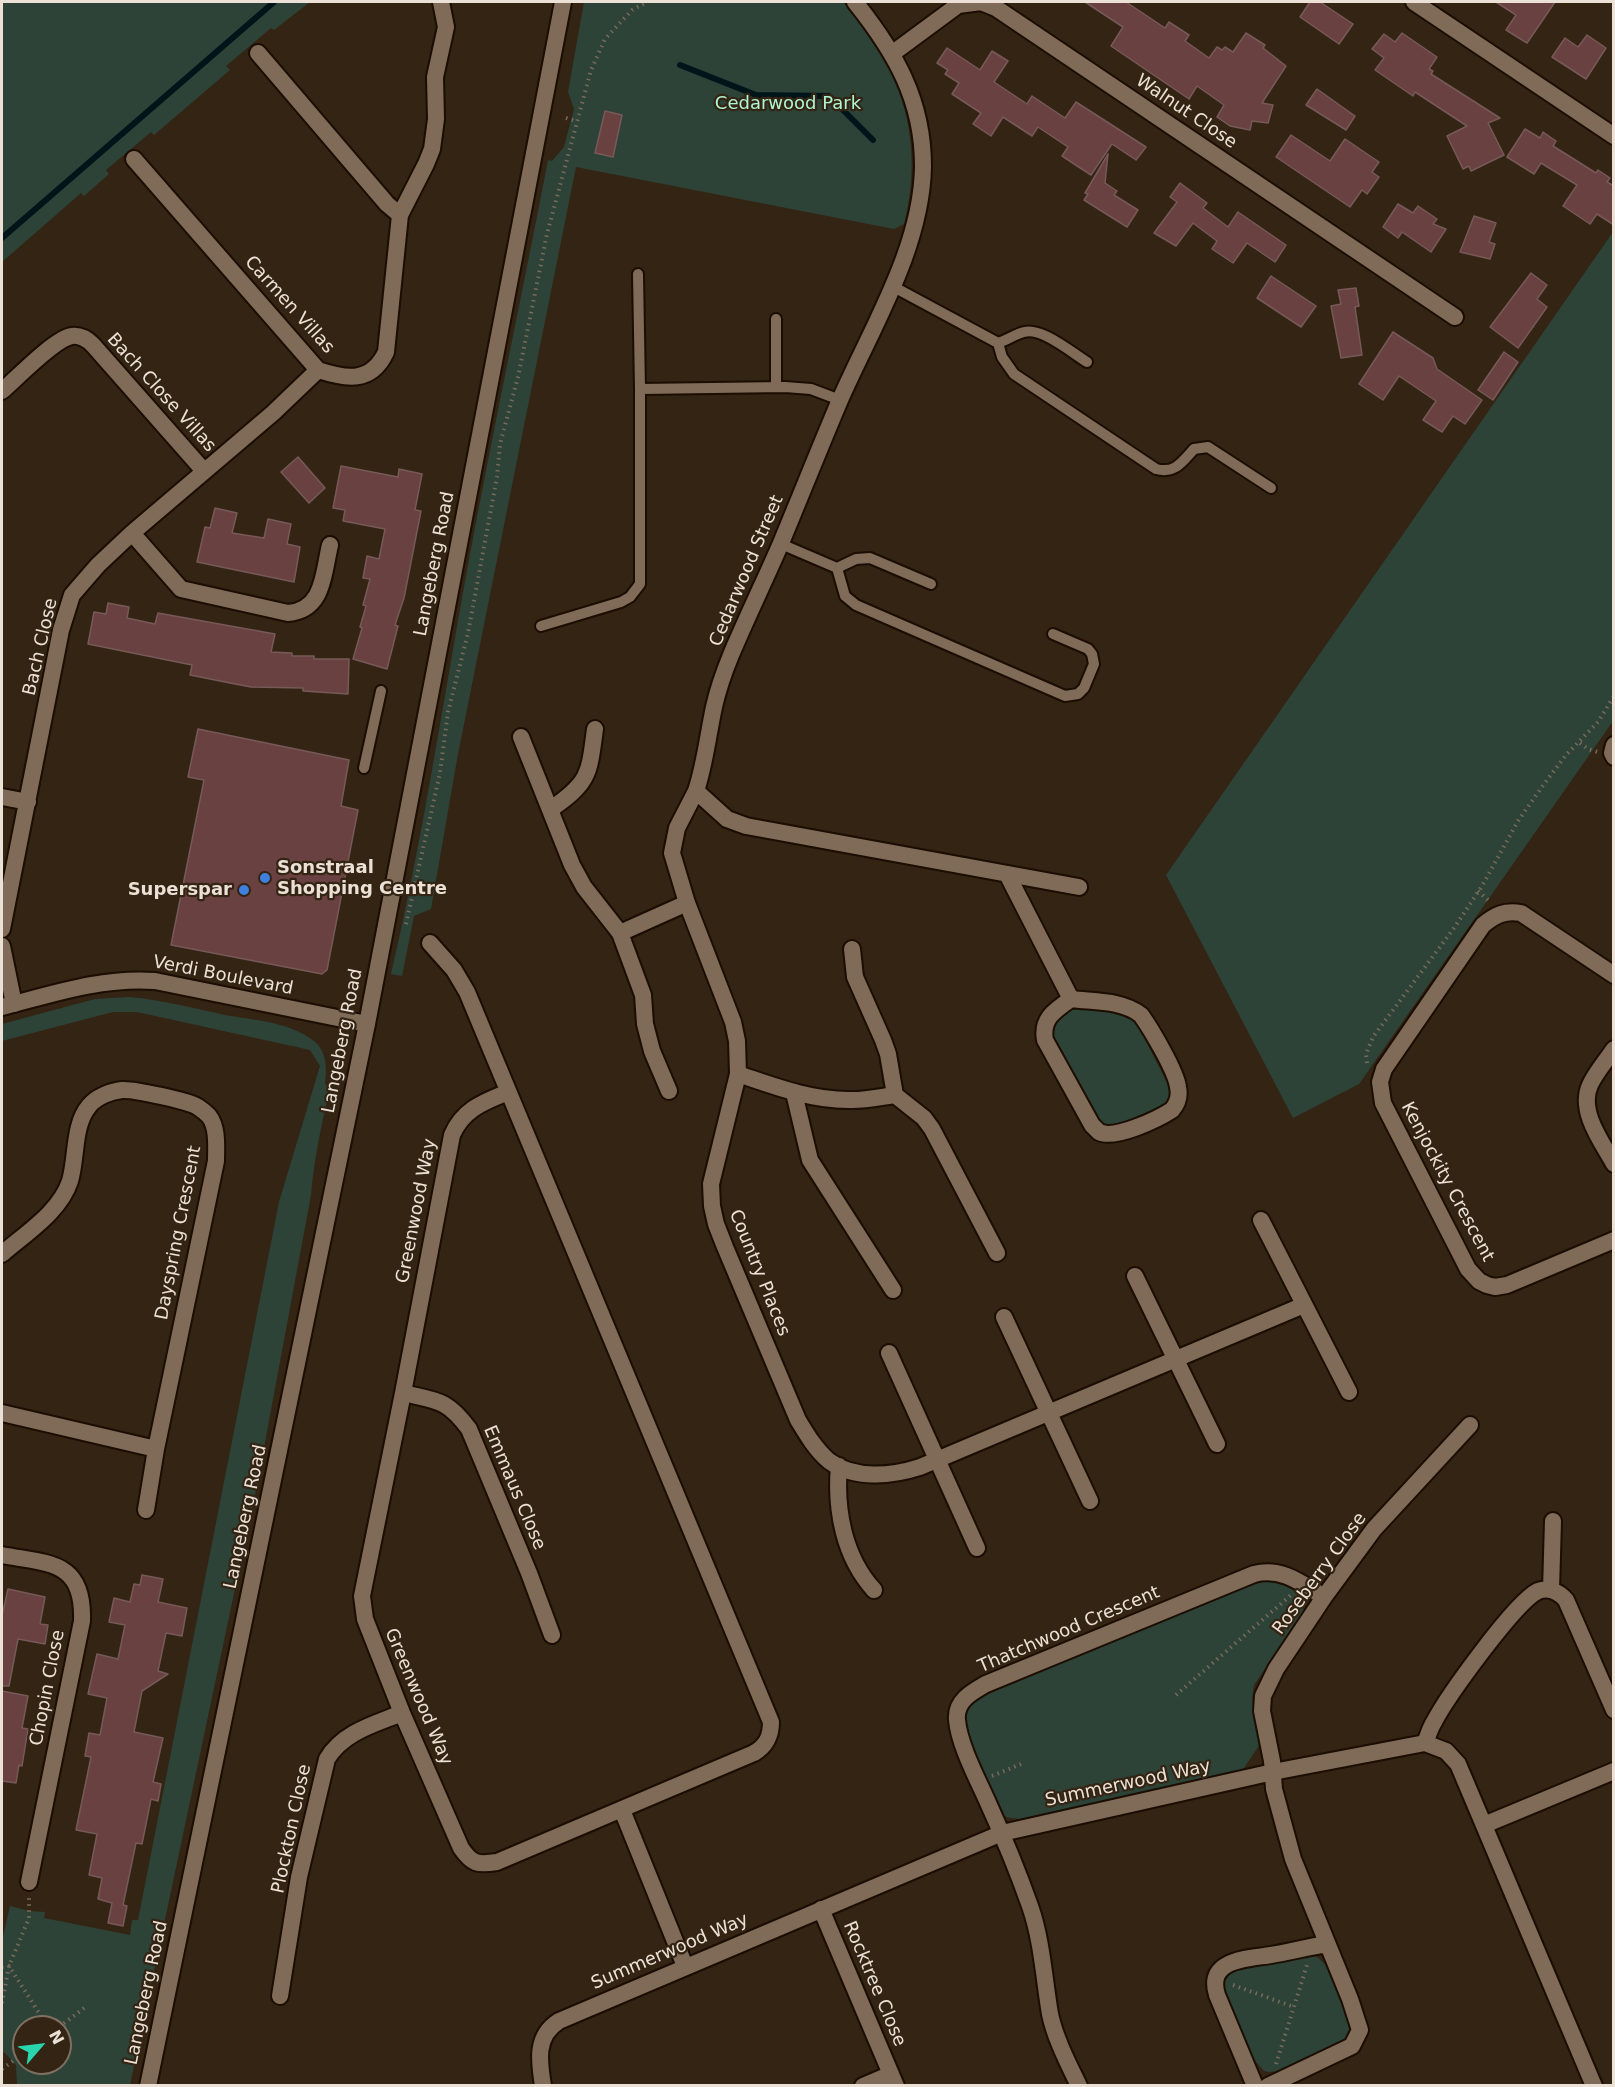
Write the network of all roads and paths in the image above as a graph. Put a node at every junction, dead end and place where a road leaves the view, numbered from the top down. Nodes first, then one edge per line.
1 (441, 2) edge
2 (563, 2) edge
3 (647, 2) edge
4 (855, 2) edge
5 (1414, 2) edge
6 (258, 53) dead end
7 (893, 53) junction
8 (566, 118) dead end
9 (578, 121) junction
10 (1614, 136) edge
11 (134, 159) dead end
12 (400, 215) junction
13 (638, 274) dead end
14 (892, 286) junction
15 (1455, 317) dead end
16 (776, 319) dead end
17 (998, 343) junction
18 (1087, 362) dead end
19 (318, 369) junction
20 (776, 387) junction
21 (640, 389) junction
22 (2, 392) edge
23 (840, 400) junction
24 (204, 471) junction
25 (1271, 488) dead end
26 (132, 533) junction
27 (781, 544) junction
28 (330, 545) dead end
29 (837, 568) junction
30 (931, 584) dead end
31 (541, 626) dead end
32 (1053, 634) dead end
33 (381, 691) dead end
34 (1614, 696) edge
35 (595, 729) dead end
36 (521, 737) dead end
37 (1614, 745) edge
38 (1614, 757) edge
39 (364, 768) dead end
40 (696, 791) junction
41 (2, 797) edge
42 (28, 802) junction
43 (551, 809) junction
44 (1007, 874) junction
45 (1079, 887) dead end
46 (687, 903) junction
47 (405, 926) dead end
48 (2, 929) edge
49 (620, 933) junction
50 (430, 943) dead end
51 (2, 946) edge
52 (852, 949) dead end
53 (1614, 975) edge
54 (1071, 999) junction
55 (8, 1005) edge
56 (367, 1024) junction
57 (1614, 1049) edge
58 (738, 1074) junction
59 (1382, 1077) junction
60 (669, 1091) dead end
61 (508, 1092) junction
62 (794, 1093) junction
63 (895, 1095) junction
64 (1614, 1164) edge
65 (1261, 1220) dead end
66 (1614, 1240) edge
67 (997, 1253) dead end
68 (2, 1254) edge
69 (1135, 1276) dead end
70 (893, 1290) dead end
71 (1304, 1305) junction
72 (1004, 1317) dead end
73 (889, 1353) dead end
74 (1176, 1359) junction
75 (1349, 1392) dead end
76 (403, 1393) junction
77 (2, 1413) edge
78 (1050, 1413) junction
79 (1470, 1425) dead end
80 (1217, 1444) dead end
81 (156, 1449) junction
82 (938, 1460) junction
83 (839, 1466) junction
84 (1090, 1501) dead end
85 (146, 1510) dead end
86 (1553, 1521) dead end
87 (978, 1548) dead end
88 (2, 1555) edge
89 (1299, 1581) junction
90 (874, 1590) dead end
91 (1551, 1590) junction
92 (1324, 1597) junction
93 (552, 1635) dead end
94 (1176, 1695) dead end
95 (1614, 1710) edge
96 (402, 1713) junction
97 (1425, 1743) junction
98 (1022, 1764) dead end
99 (1614, 1771) edge
100 (1273, 1772) junction
101 (979, 1782) junction
102 (622, 1810) junction
103 (1484, 1825) junction
104 (1002, 1833) junction
105 (29, 1882) joint
106 (821, 1909) junction
107 (1320, 1945) junction
108 (9, 1966) junction
109 (685, 1966) junction
110 (2, 1967) edge
111 (1215, 1979) junction
112 (280, 1996) dead end
113 (2, 2003) edge
114 (87, 2006) dead end
115 (1294, 2007) junction
116 (40, 2015) edge
117 (72, 2017) edge
118 (894, 2080) edge
119 (148, 2085) edge
120 (543, 2085) edge
121 (863, 2085) edge
122 (1078, 2085) edge
123 (1264, 2085) edge
124 (1594, 2085) edge

1 - 12 street, Carmen Villas
2 - 56 street, Langeberg Road
3 - 9 path
4 - 7 street, Cedarwood Street
5 - 10 street
6 - 12 street
7 - 14 street, Cedarwood Street
7 - 15 street, Walnut Close
8 - 9 path
9 - 47 path
11 - 19 street, Carmen Villas
12 - 19 street, Carmen Villas
13 - 21 lane
14 - 17 lane
14 - 23 street, Cedarwood Street
16 - 20 lane
17 - 18 lane
17 - 25 lane
19 - 24 street, Bach Close
20 - 21 lane
20 - 23 lane
21 - 31 lane
22 - 24 street, Bach Close Villas
23 - 27 street, Cedarwood Street
24 - 26 street, Bach Close
26 - 28 street
26 - 42 street, Bach Close
27 - 29 lane
27 - 40 street, Cedarwood Street
29 - 30 lane
29 - 32 lane
33 - 39 lane
34 - 59 path
35 - 43 street
36 - 43 street
37 - 38 street
40 - 44 street
40 - 46 street, Cedarwood Street
41 - 42 street
42 - 48 street, Bach Close
43 - 49 street
44 - 45 street
44 - 54 street
46 - 49 street
46 - 58 street, Country Places
49 - 60 street
50 - 61 street
51 - 55 street
52 - 63 street
53 - 59 street
54 - 54 street
55 - 56 street, Verdi Boulevard
56 - 119 street, Langeberg Road
57 - 64 street
58 - 62 street
58 - 83 street, Country Places
59 - 66 street, Kenjockity Crescent
61 - 76 street, Greenwood Way
61 - 102 street, Greenwood Way
62 - 63 street
62 - 70 street
63 - 67 street
65 - 71 street
68 - 81 street, Dayspring Crescent
69 - 74 street
71 - 74 street, Country Places
71 - 75 street
72 - 78 street
73 - 82 street
74 - 78 street, Country Places
74 - 80 street
76 - 93 street, Emmaus Close
76 - 96 street, Greenwood Way
77 - 81 street
78 - 82 street, Country Places
78 - 84 street
79 - 92 street, Roseberry Close
81 - 85 street, Dayspring Crescent
82 - 83 street, Country Places
82 - 87 street
83 - 90 street
86 - 91 street
88 - 105 street, Chopin Close
89 - 92 street, Thatchwood Crescent
89 - 94 path
89 - 101 street, Thatchwood Crescent
91 - 95 street
91 - 97 street
92 - 100 street, Roseberry Close
96 - 102 street, Greenwood Way
96 - 112 street, Plockton Close
97 - 100 street, Summerwood Way
97 - 103 street
98 - 101 path
99 - 103 street
100 - 104 street, Summerwood Way
100 - 107 street, Roseberry Close
101 - 104 street, Thatchwood Crescent
102 - 109 street
103 - 124 street
104 - 106 street, Summerwood Way
104 - 122 street, Thatchwood Crescent
105 - 108 path
106 - 109 street, Summerwood Way
106 - 118 street, Rocktree Close
107 - 111 street
107 - 115 path
107 - 123 street, Roseberry Close
108 - 110 path
108 - 113 path
108 - 116 path
109 - 120 street, Summerwood Way
111 - 115 path
111 - 123 street
114 - 117 path
115 - 123 path
118 - 121 street, Rocktree Close

